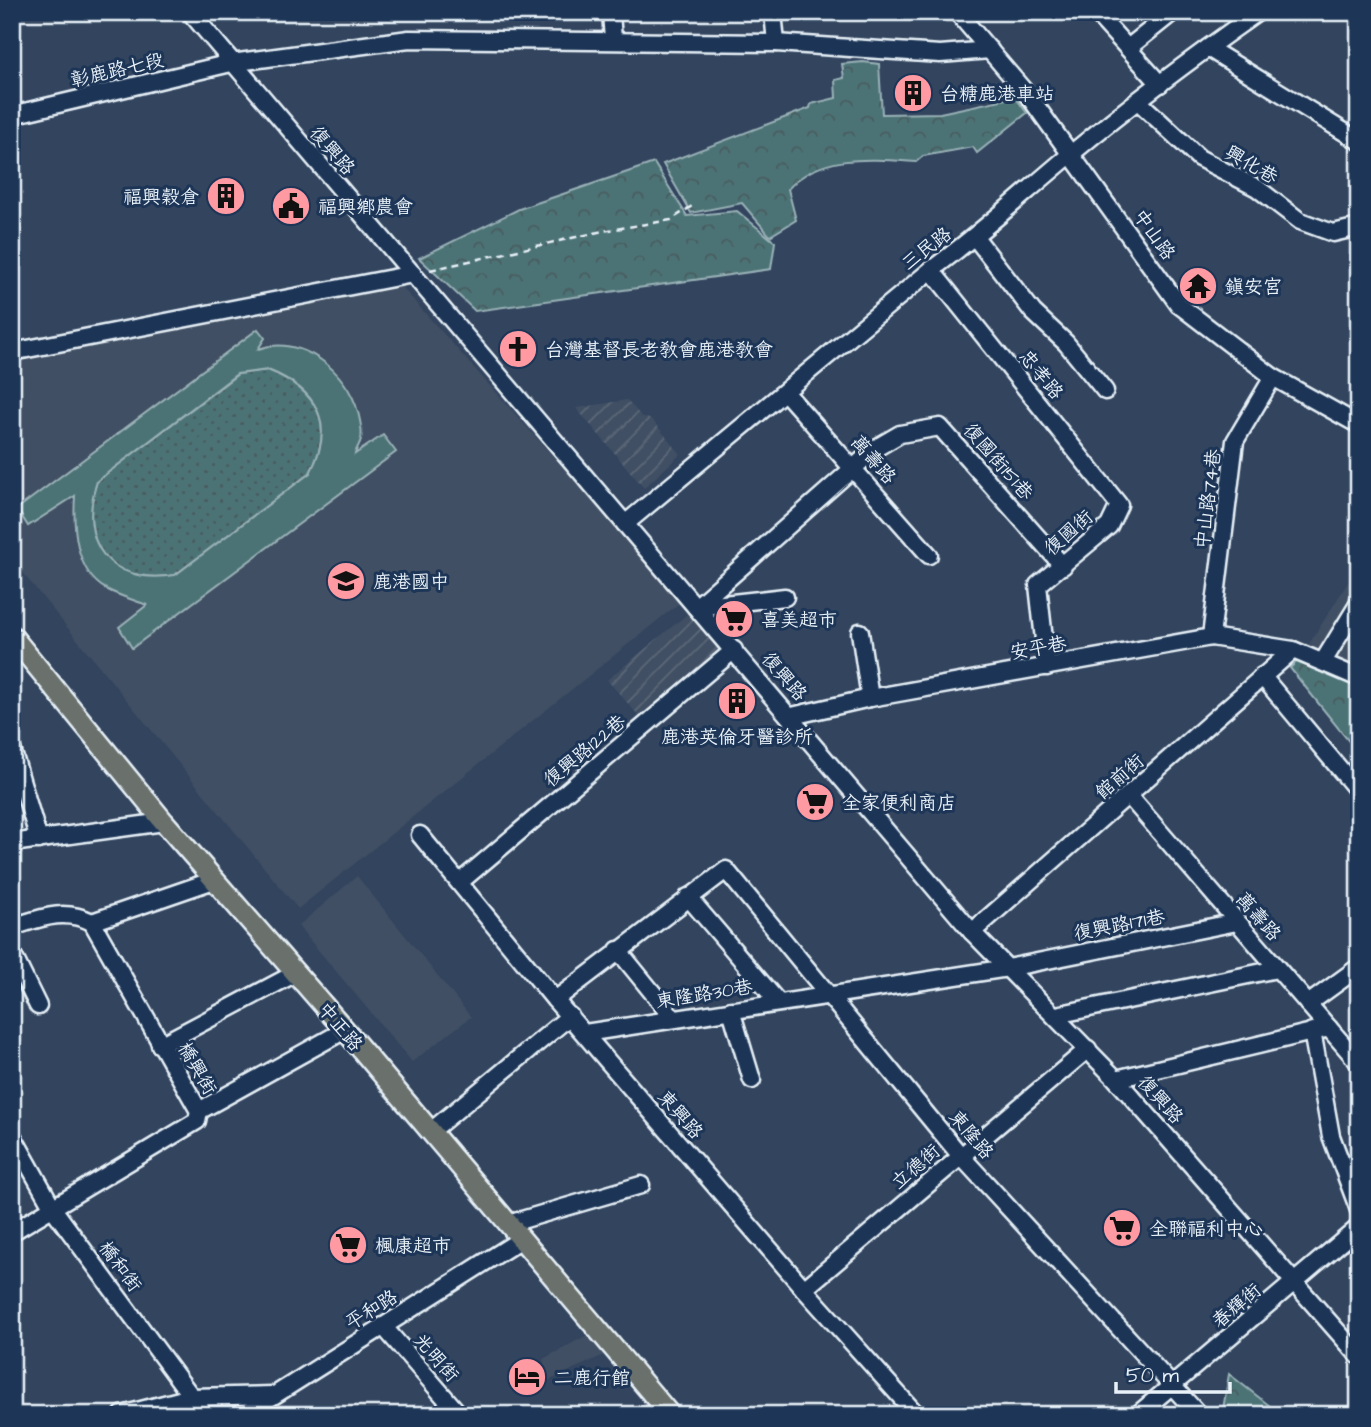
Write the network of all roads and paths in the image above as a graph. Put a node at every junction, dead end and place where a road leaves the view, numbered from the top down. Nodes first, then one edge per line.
1 (190, 12) edge
2 (611, 12) edge
3 (773, 12) edge
4 (957, 12) edge
5 (1095, 12) edge
6 (1173, 12) edge
7 (1258, 12) edge
8 (613, 40) junction
9 (776, 43) junction
10 (1128, 48) junction
11 (1208, 48) junction
12 (990, 50) junction
13 (231, 63) junction
14 (1160, 83) junction
15 (1138, 101) junction
16 (12, 115) edge
17 (1359, 141) edge
18 (1071, 153) junction
19 (695, 204) dead end
20 (1359, 227) edge
21 (975, 237) junction
22 (931, 270) junction
23 (413, 274) junction
24 (12, 352) edge
25 (1273, 377) junction
26 (1105, 391) dead end
27 (785, 392) junction
28 (1359, 425) edge
29 (855, 469) junction
30 (1119, 505) joint
31 (625, 524) junction
32 (929, 555) dead end
33 (1063, 566) junction
34 (785, 597) dead end
35 (1359, 603) edge
36 (696, 607) junction
37 (860, 632) dead end
38 (12, 636) edge
39 (1211, 637) junction
40 (734, 650) junction
41 (1293, 650) junction
42 (1324, 660) junction
43 (1047, 667) junction
44 (1262, 677) junction
45 (1359, 678) edge
46 (870, 698) junction
47 (792, 716) junction
48 (12, 749) edge
49 (1359, 792) edge
50 (1129, 796) junction
51 (164, 822) junction
52 (420, 835) dead end
53 (38, 840) junction
54 (12, 843) edge
55 (214, 880) junction
56 (460, 882) junction
57 (688, 897) junction
58 (92, 922) junction
59 (1237, 922) junction
60 (12, 927) edge
61 (972, 932) junction
62 (618, 950) junction
63 (12, 953) edge
64 (1359, 967) edge
65 (1008, 968) junction
66 (1277, 969) junction
67 (296, 974) junction
68 (830, 994) junction
69 (555, 1000) junction
70 (778, 1002) junction
71 (1308, 1004) junction
72 (38, 1006) dead end
73 (732, 1010) junction
74 (1056, 1015) junction
75 (570, 1016) junction
76 (674, 1019) junction
77 (1329, 1028) junction
78 (345, 1030) junction
79 (1312, 1031) junction
80 (585, 1033) junction
81 (160, 1045) junction
82 (1088, 1049) junction
83 (1359, 1063) edge
84 (1116, 1079) junction
85 (752, 1080) dead end
86 (199, 1111) junction
87 (430, 1132) junction
88 (12, 1135) edge
89 (960, 1155) junction
90 (641, 1185) dead end
91 (54, 1210) junction
92 (1359, 1210) edge
93 (508, 1224) junction
94 (1359, 1227) edge
95 (12, 1232) edge
96 (520, 1240) junction
97 (1296, 1282) junction
98 (804, 1290) junction
99 (383, 1326) junction
100 (1359, 1356) edge
101 (1173, 1385) junction
102 (272, 1395) junction
103 (191, 1396) junction
104 (122, 1415) edge
105 (205, 1415) edge
106 (243, 1415) edge
107 (460, 1415) edge
108 (670, 1415) edge
109 (917, 1415) edge
110 (1138, 1415) edge
111 (1199, 1415) edge

1 - 13 street, 復興路
2 - 8 street
3 - 9 street
4 - 12 street, 中山路
5 - 10 street
6 - 10 street
7 - 11 street, 三民路
8 - 9 street, 彰鹿路七段
8 - 13 street, 彰鹿路七段
9 - 12 street, 彰鹿路七段
10 - 14 street
11 - 14 street, 三民路
11 - 17 street
12 - 18 street, 中山路
13 - 16 street, 彰鹿路七段
13 - 23 street, 復興路
14 - 15 street, 三民路
15 - 18 street, 三民路
15 - 20 street, 興化巷
18 - 21 street, 三民路
18 - 25 street, 中山路
19 - 23 path
21 - 22 street, 三民路
21 - 26 street
22 - 27 street, 三民路
22 - 30 street, 忠孝路
23 - 24 street
23 - 31 street, 復興路
25 - 28 street, 中山路
25 - 39 street, 中山路74巷
27 - 29 street, 萬壽路
27 - 31 street, 三民路
29 - 32 street, 萬壽路
29 - 33 street, 復國街151巷
29 - 36 street
30 - 33 street, 復國街
31 - 36 street, 復興路
33 - 43 street, 復國街
34 - 36 street
35 - 42 street
36 - 40 street, 復興路
37 - 46 street
38 - 51 main road, 中正路
39 - 41 street, 安平巷
39 - 43 street, 安平巷
40 - 47 street, 復興路
40 - 56 street, 復興路122巷
41 - 42 street, 安平巷
41 - 44 street, 館前街
42 - 45 street, 安平巷
43 - 46 street, 安平巷
44 - 49 street
44 - 50 street, 館前街
46 - 47 street, 安平巷
47 - 61 street, 復興路
48 - 53 street
50 - 59 street, 萬壽路
50 - 61 street, 館前街
51 - 53 street
51 - 55 main road, 中正路
52 - 56 street, 東興路
53 - 54 street
55 - 58 street
55 - 67 main road, 中正路
56 - 69 street, 東興路
57 - 62 street
57 - 68 street, 東隆路
57 - 70 street
58 - 60 street
58 - 81 street, 橋興街
59 - 65 street, 復興路171巷
59 - 66 street, 萬壽路
61 - 65 street, 復興路
62 - 69 street
62 - 76 street
63 - 72 street
64 - 71 street
65 - 68 street, 復興路171巷
65 - 74 street, 復興路
66 - 71 street, 萬壽路
66 - 74 street
67 - 78 main road, 中正路
67 - 81 street
68 - 70 street, 東隆路30巷
68 - 89 street, 東隆路
69 - 75 street, 東興路
70 - 73 street, 東隆路30巷
71 - 77 street, 萬壽路
73 - 76 street, 東隆路30巷
73 - 85 street
74 - 82 street, 復興路
75 - 80 street, 東興路
75 - 87 street
76 - 80 street, 東隆路30巷
77 - 79 street
77 - 83 street, 萬壽路
78 - 86 street
78 - 87 main road, 中正路
79 - 84 street
79 - 92 street
80 - 98 street, 東興路
81 - 86 street, 橋興街
82 - 84 street, 復興路
82 - 89 street, 立德街
84 - 97 street, 復興路
86 - 91 street, 橋興街
87 - 93 main road, 中正路
88 - 91 street, 橋和街
89 - 98 street, 立德街
89 - 101 street, 東隆路
90 - 93 street
91 - 95 street, 橋興街
91 - 103 street, 橋和街
93 - 96 main road, 中正路
94 - 97 street, 春輝街
96 - 99 street, 平和路
96 - 108 main road, 中正路
97 - 100 street, 復興路
97 - 101 street, 春輝街
98 - 109 street, 東興路
99 - 102 street, 平和路
99 - 107 street, 光明街
101 - 110 street, 春輝街
101 - 111 street, 東隆路
102 - 103 street
102 - 106 street, 平和路
103 - 104 street
103 - 105 street, 橋和街

